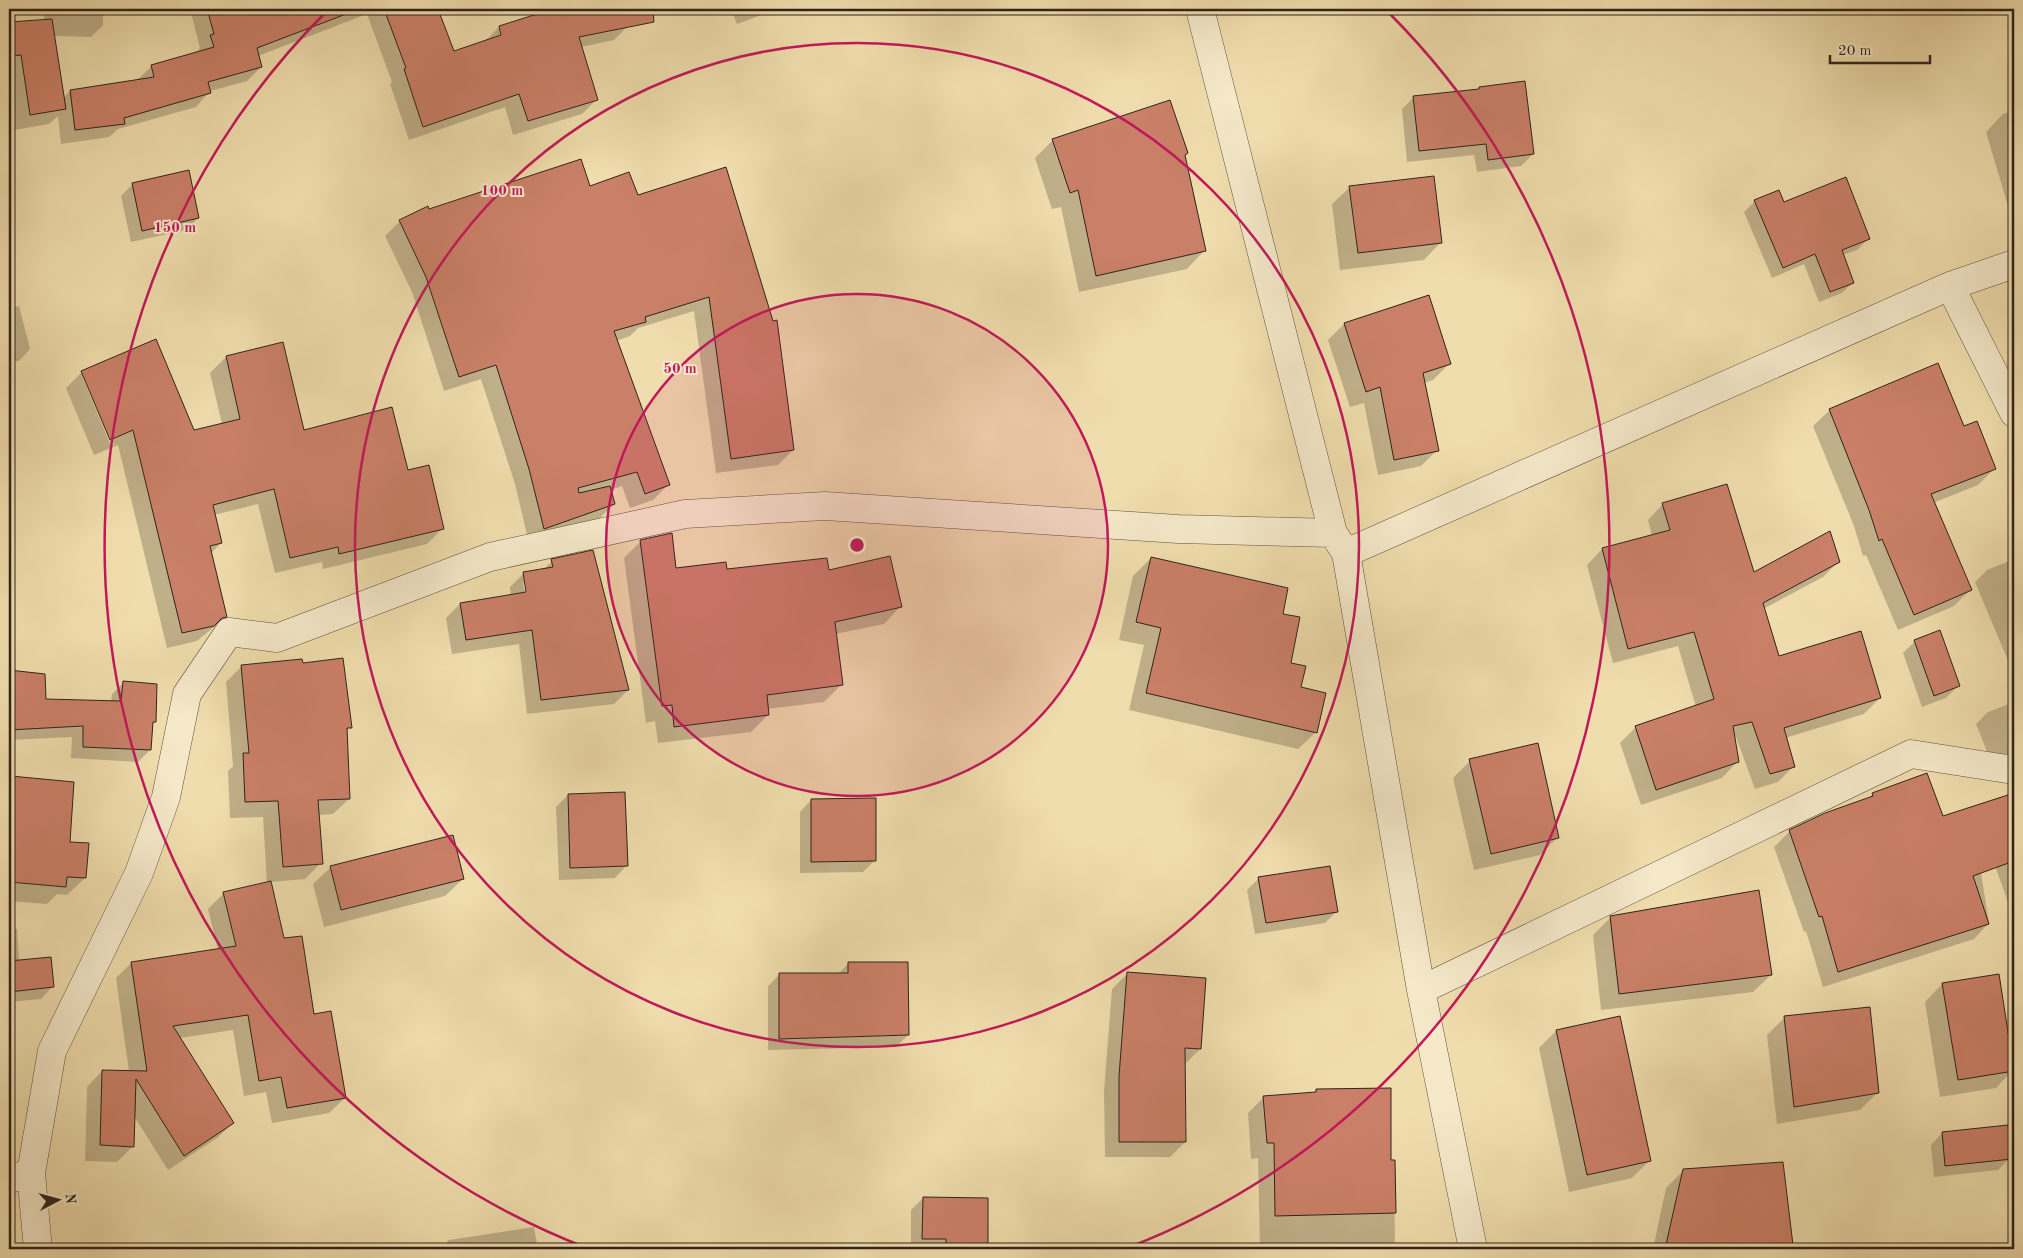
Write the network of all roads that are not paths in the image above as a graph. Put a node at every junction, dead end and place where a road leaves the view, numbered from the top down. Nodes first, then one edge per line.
1 (1200, 9) edge
2 (2014, 264) edge
3 (1950, 286) junction
4 (2014, 413) edge
5 (1340, 543) junction
6 (2014, 767) edge
7 (1420, 990) junction
8 (20, 1176) edge
9 (38, 1249) edge
10 (1473, 1249) edge

1 - 5 street
2 - 3 street
3 - 4 street
3 - 5 street
5 - 7 street
5 - 8 street
6 - 7 street
7 - 10 street
8 - 9 street

